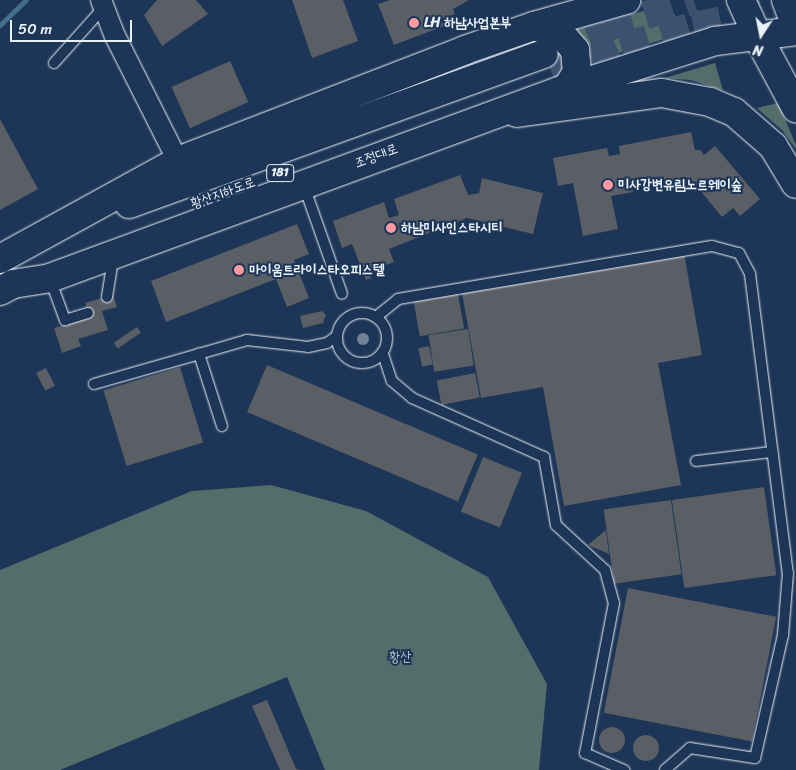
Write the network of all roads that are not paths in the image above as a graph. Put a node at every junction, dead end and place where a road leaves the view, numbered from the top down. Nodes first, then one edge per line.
1 (577, 0) edge
2 (626, 0) edge
3 (741, 0) edge
4 (786, 0) edge
5 (106, 2) edge
6 (543, 24) junction
7 (796, 26) edge
8 (796, 31) edge
9 (758, 36) junction
10 (54, 63) dead end
11 (554, 72) junction
12 (796, 108) edge
13 (480, 118) junction
14 (178, 161) junction
15 (302, 182) junction
16 (796, 184) edge
17 (52, 233) junction
18 (114, 252) junction
19 (0, 259) edge
20 (50, 278) junction
21 (7, 288) edge
22 (342, 294) dead end
23 (107, 297) dead end
24 (88, 313) dead end
25 (376, 316) junction
26 (337, 336) junction
27 (199, 354) junction
28 (383, 354) junction
29 (94, 384) dead end
30 (222, 426) dead end
31 (772, 452) junction
32 (696, 461) dead end
33 (624, 770) edge
34 (665, 770) edge

1 - 6 main road
2 - 6 main road
3 - 9 main road
4 - 7 main road
5 - 10 lane
5 - 14 street
6 - 11 main road
6 - 14 main road
8 - 9 main road, 조정대로
9 - 11 main road, 조정대로
9 - 12 main road
11 - 13 main road, 조정대로
11 - 17 main road, 황산지하도로 / 181
11 - 21 main road, 황산지하도로 / 181
13 - 15 main road, 조정대로
13 - 16 main road
14 - 17 main road
15 - 18 main road, 조정대로
15 - 22 lane
17 - 19 main road
18 - 20 main road, 조정대로
18 - 23 lane
20 - 21 main road, 조정대로
20 - 24 lane
25 - 26 lane
25 - 28 lane
25 - 31 lane
26 - 27 lane
26 - 28 lane
27 - 29 lane
27 - 30 lane
28 - 33 lane
31 - 32 lane
31 - 34 lane

